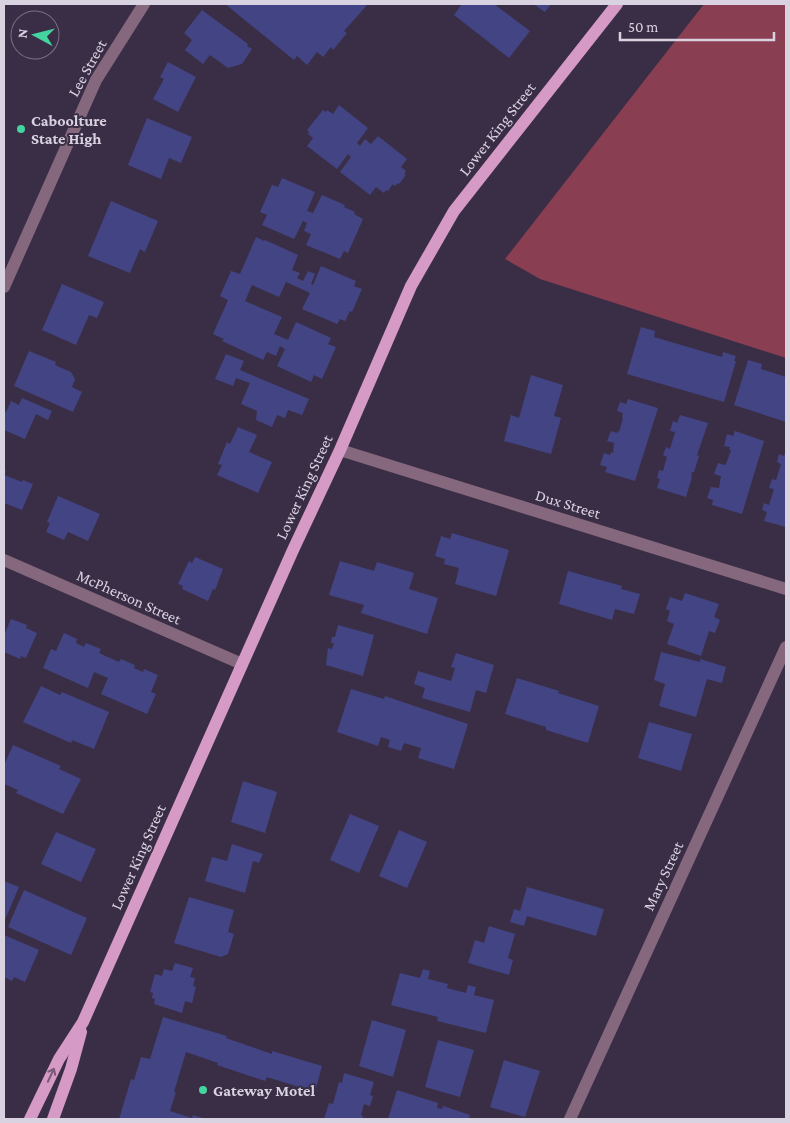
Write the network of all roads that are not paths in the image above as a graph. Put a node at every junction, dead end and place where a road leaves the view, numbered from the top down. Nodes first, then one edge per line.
1 (144, 4) edge
2 (617, 4) edge
3 (4, 287) edge
4 (340, 450) junction
5 (4, 560) edge
6 (786, 589) edge
7 (786, 647) edge
8 (242, 664) junction
9 (83, 1022) junction
10 (30, 1119) edge
11 (53, 1119) edge
12 (570, 1119) edge

1 - 3 street, Lee Street
2 - 4 main road, Lower King Street
4 - 6 street, Dux Street
4 - 8 main road, Lower King Street
5 - 8 street, McPherson Street
7 - 12 street, Mary Street
8 - 9 main road, Lower King Street
10 -> 9 main road, Lower King Street
9 - 11 main road, Lower King Street

